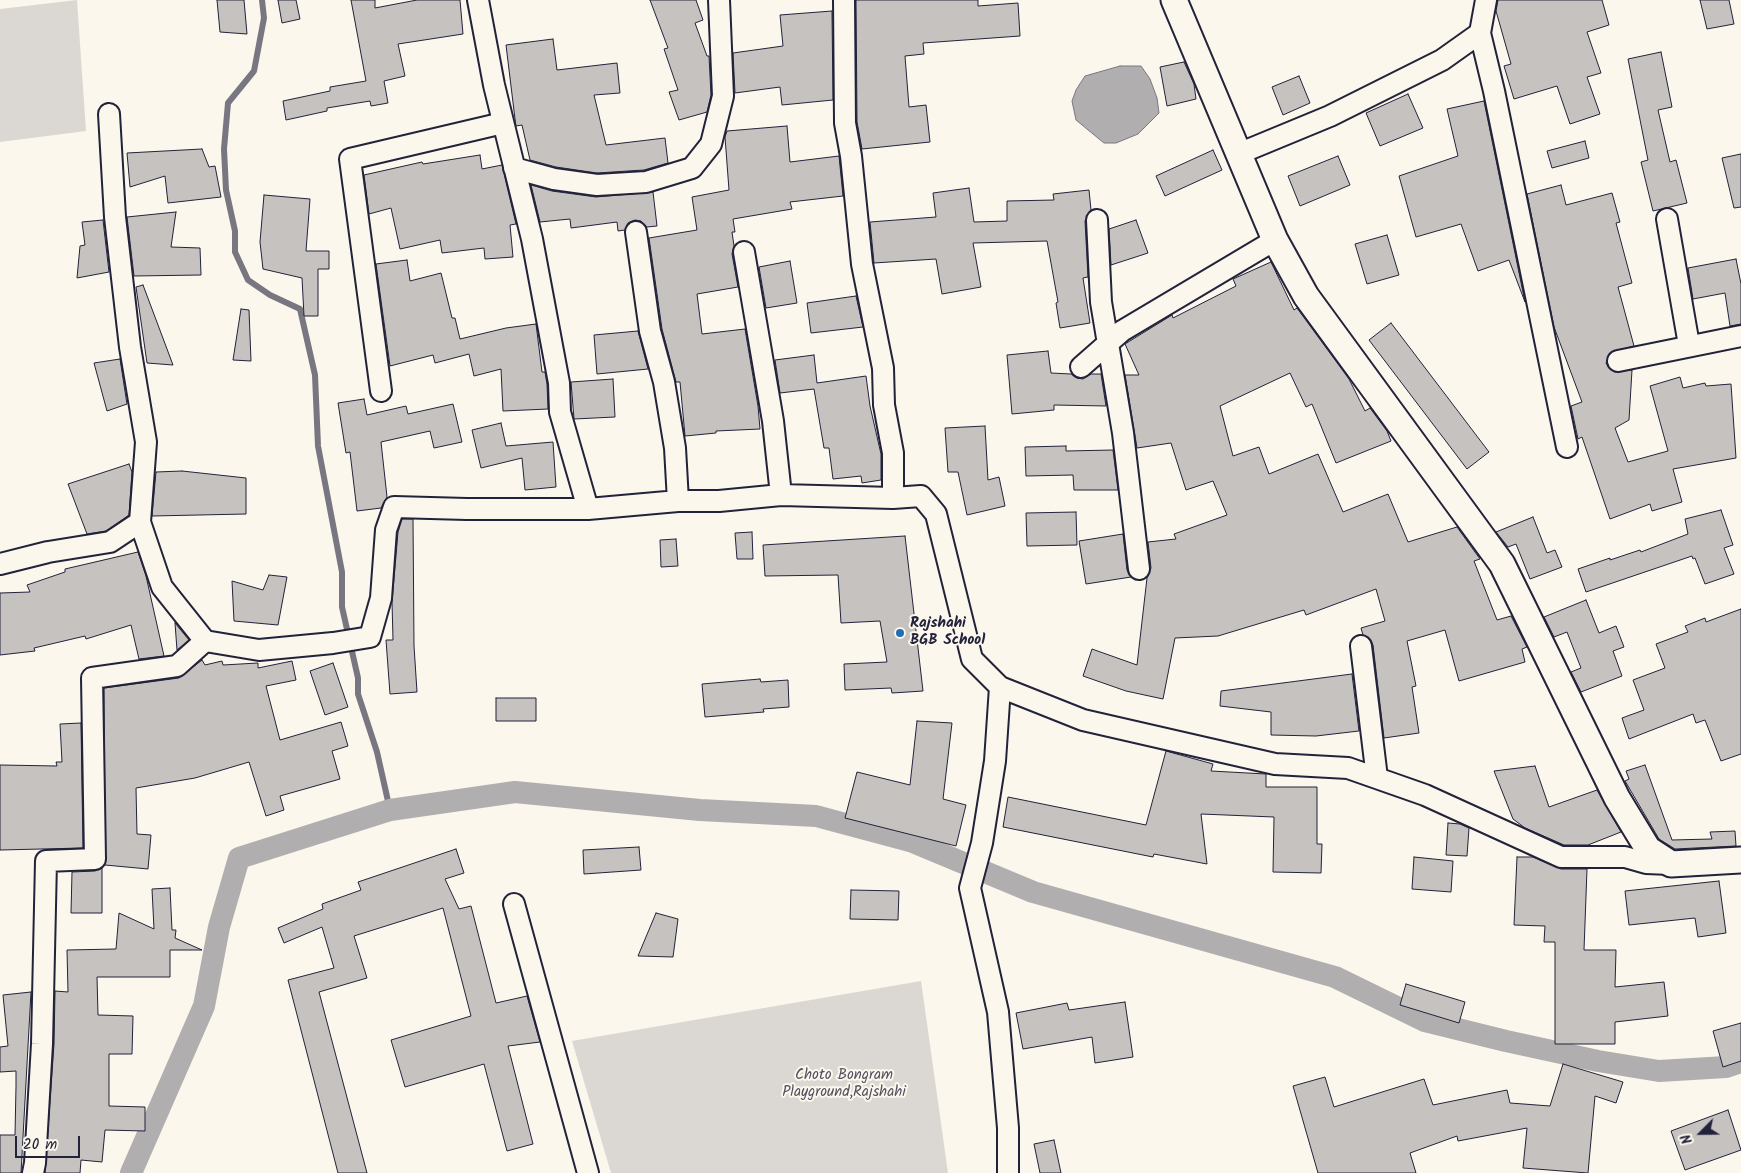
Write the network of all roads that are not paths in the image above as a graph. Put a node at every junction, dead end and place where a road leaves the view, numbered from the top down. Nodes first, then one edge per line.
1 (478, 0) edge
2 (719, 0) edge
3 (844, 0) edge
4 (1174, 0) edge
5 (1486, 0) edge
6 (1480, 33) junction
7 (109, 114) dead end
8 (503, 123) junction
9 (1238, 154) junction
10 (514, 168) junction
11 (1667, 219) dead end
12 (1097, 220) dead end
13 (636, 232) dead end
14 (1275, 240) junction
15 (744, 252) dead end
16 (1741, 336) edge
17 (1108, 343) junction
18 (1689, 345) junction
19 (1618, 361) dead end
20 (1081, 367) dead end
21 (381, 391) dead end
22 (1567, 447) dead end
23 (781, 495) junction
24 (893, 498) junction
25 (678, 501) junction
26 (588, 509) junction
27 (140, 522) junction
28 (0, 564) edge
29 (1139, 569) dead end
30 (205, 641) junction
31 (1360, 646) dead end
32 (1000, 687) junction
33 (1377, 778) junction
34 (1741, 860) edge
35 (1672, 864) junction
36 (514, 904) dead end
37 (33, 1173) edge
38 (588, 1173) edge
39 (1008, 1173) edge

1 - 8 street
2 - 10 street
3 - 24 street
4 - 9 street
5 - 6 street
6 - 9 street
6 - 22 street
7 - 27 street
8 - 10 street
8 - 21 street
9 - 14 street
10 - 26 street
11 - 18 street
12 - 17 street
13 - 25 street
14 - 17 street
14 - 35 street
15 - 23 street
16 - 18 street
17 - 20 street
17 - 29 street
18 - 19 street
23 - 24 street
23 - 25 street
24 - 32 street
25 - 26 street
26 - 30 street
27 - 28 street
27 - 30 street
30 - 37 street
31 - 33 street
32 - 33 street
32 - 39 street
33 - 35 street
34 - 35 street
36 - 38 street

